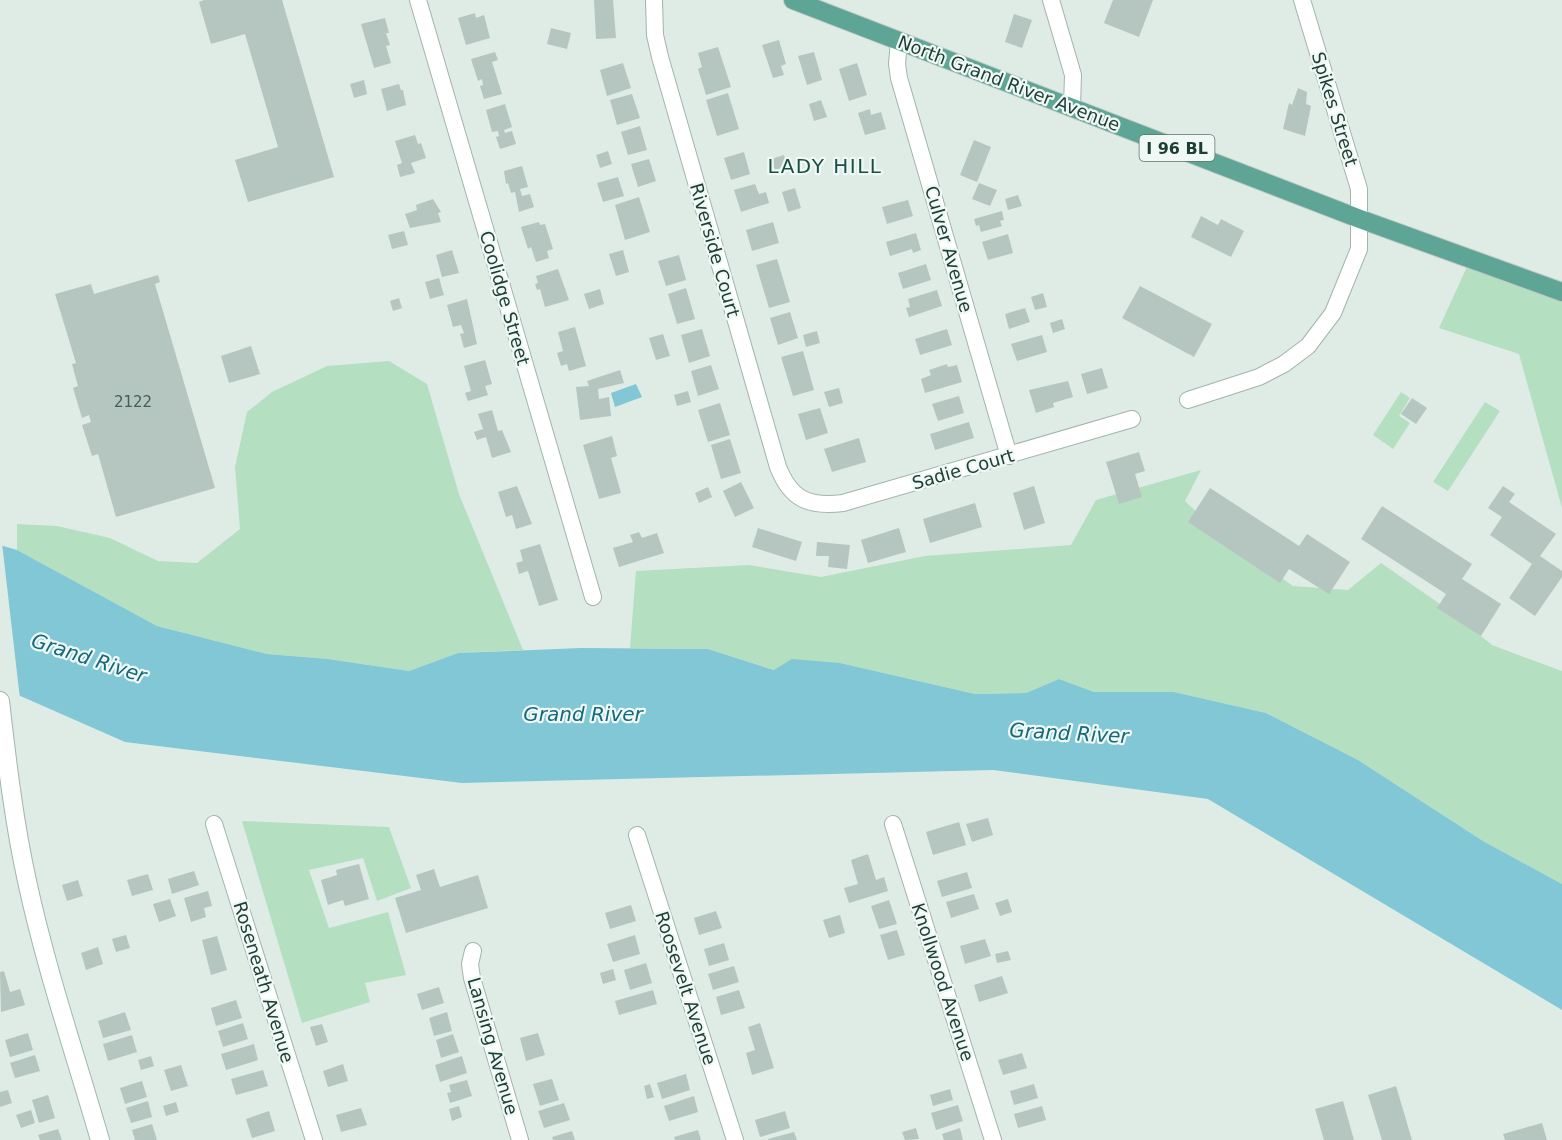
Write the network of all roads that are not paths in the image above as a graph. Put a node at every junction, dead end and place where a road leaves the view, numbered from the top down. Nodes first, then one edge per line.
1 (418, 0) edge
2 (654, 0) edge
3 (793, 0) edge
4 (1051, 0) edge
5 (1302, 0) edge
6 (899, 41) junction
7 (1072, 106) junction
8 (1360, 219) junction
9 (1562, 292) edge
10 (1188, 400) dead end
11 (1132, 419) dead end
12 (1009, 456) junction
13 (795, 495) joint
14 (593, 597) dead end
15 (0, 701) edge
16 (214, 824) dead end
17 (893, 824) dead end
18 (637, 836) dead end
19 (473, 951) dead end
20 (100, 1140) edge
21 (314, 1140) edge
22 (520, 1140) edge
23 (735, 1140) edge
24 (993, 1140) edge

1 - 14 street, Coolidge Street
2 - 13 street, Riverside Court
3 - 6 main road, North Grand River Avenue / I 96 BL
4 - 7 street
5 - 8 street, Spikes Street
6 - 7 main road, North Grand River Avenue / I 96 BL
6 - 12 street, Culver Avenue
7 - 8 main road, North Grand River Avenue / I 96 BL
8 - 9 main road, North Grand River Avenue / I 96 BL
8 - 10 street
11 - 12 street, Sadie Court
12 - 13 street, Sadie Court
15 - 20 street
16 - 21 street, Roseneath Avenue
17 - 24 street, Knollwood Avenue
18 - 23 street, Roosevelt Avenue
19 - 22 street, Lansing Avenue

